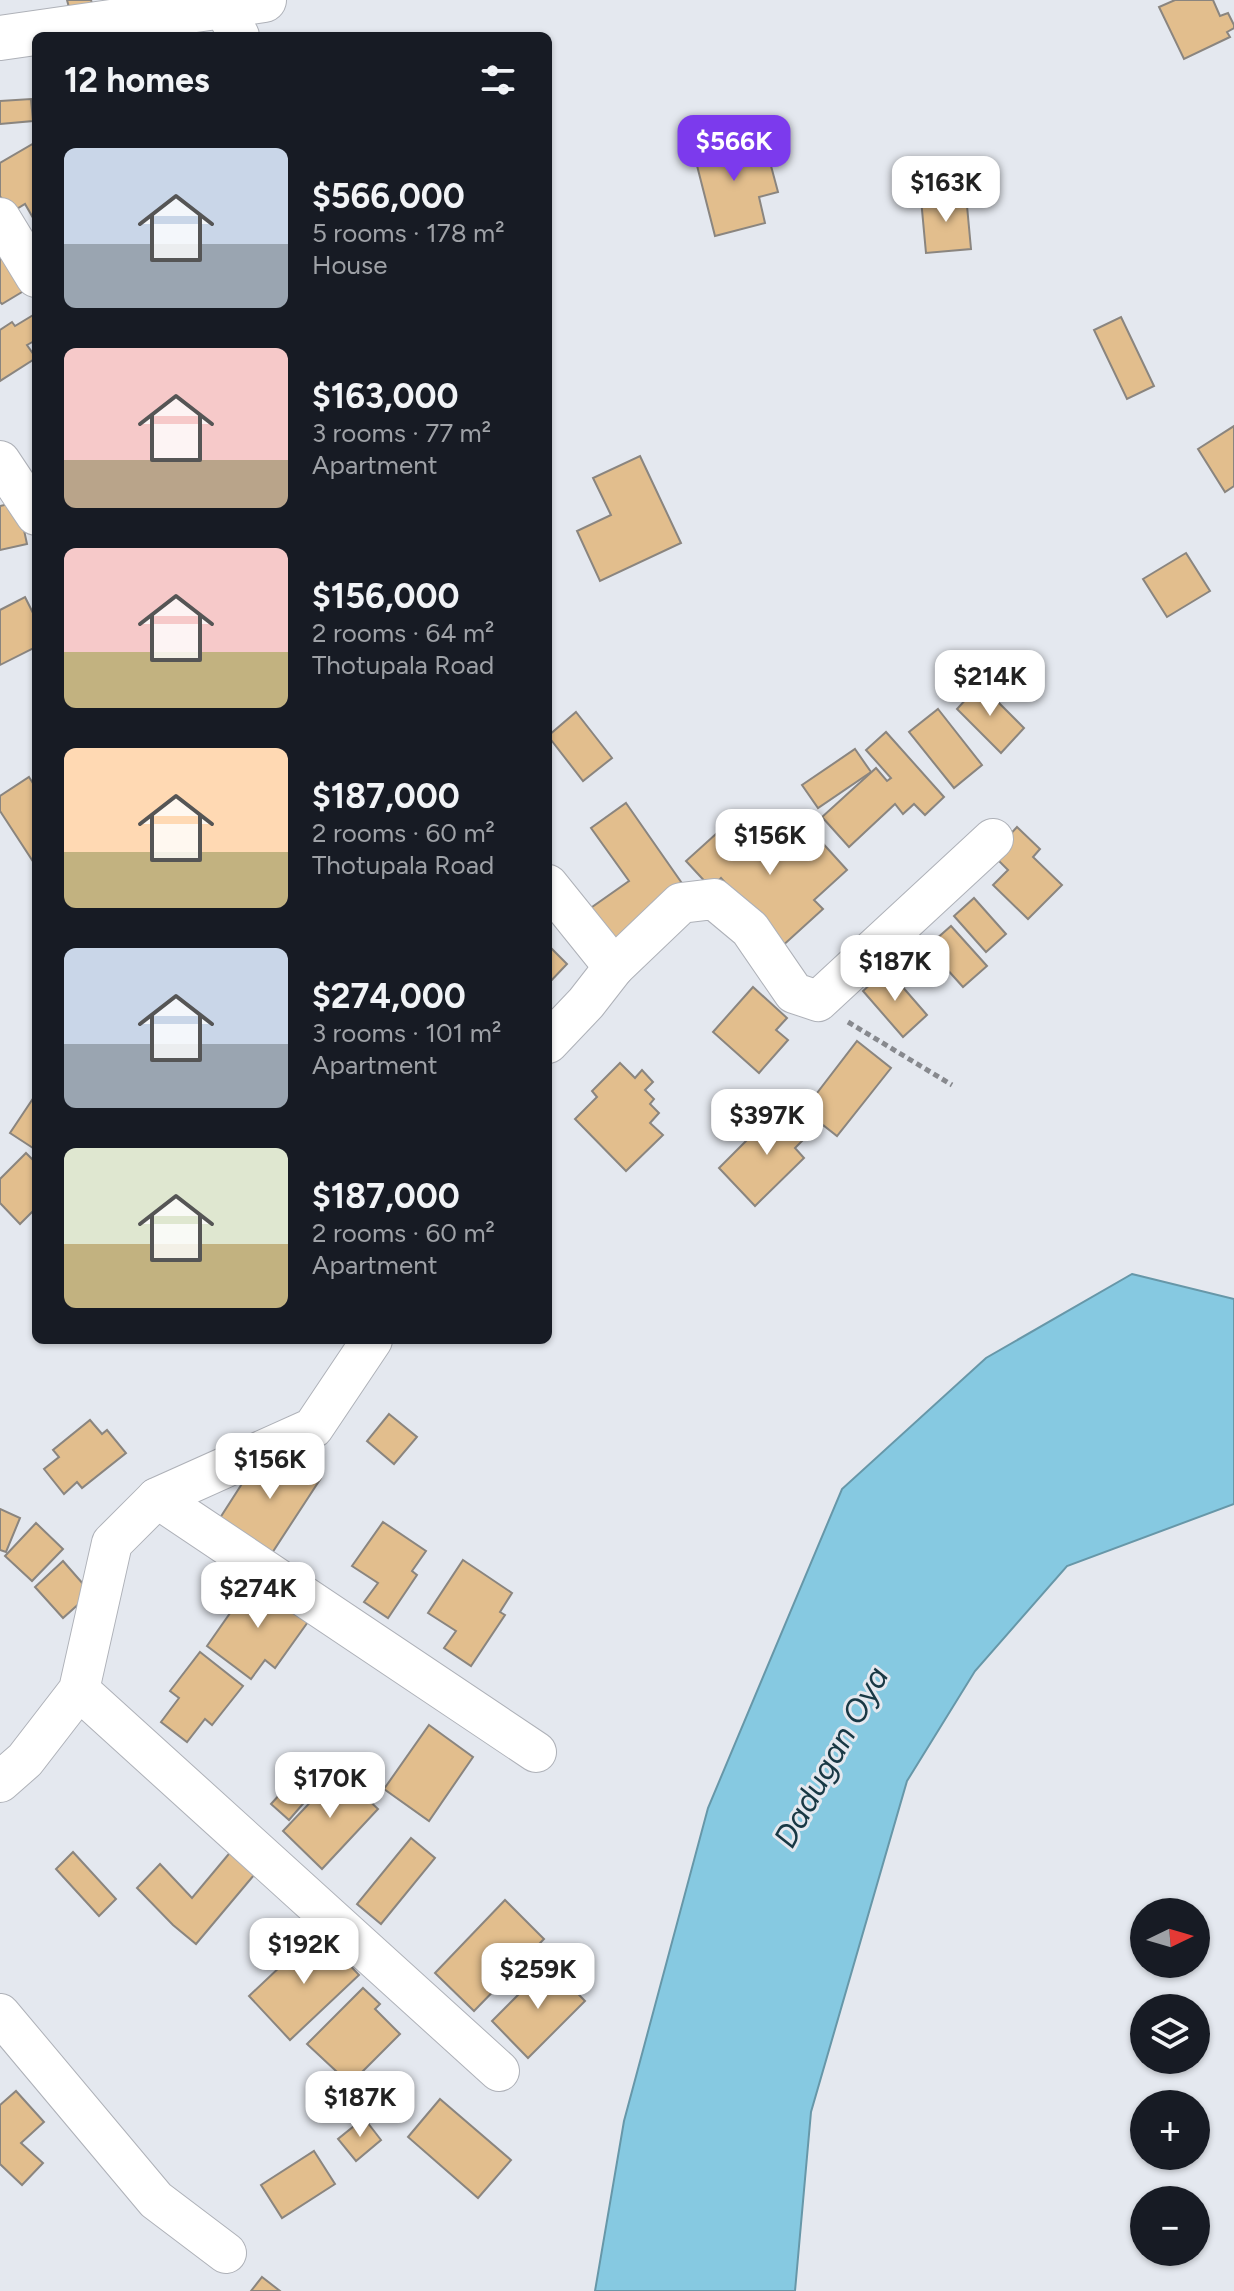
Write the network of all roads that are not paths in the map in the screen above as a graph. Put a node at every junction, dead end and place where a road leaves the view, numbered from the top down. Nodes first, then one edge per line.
1 (126, 10) edge
2 (242, 14) edge
3 (0, 38) edge
4 (0, 218) edge
5 (32, 270) edge
6 (0, 461) edge
7 (32, 509) edge
8 (993, 839) dead end
9 (552, 890) edge
10 (614, 967) junction
11 (552, 1039) edge
12 (369, 1344) edge
13 (157, 1498) junction
14 (79, 1690) junction
15 (536, 1752) dead end
16 (0, 1782) edge
17 (0, 2014) edge
18 (499, 2071) dead end
19 (226, 2253) dead end

1 - 2 main road
1 - 3 main road
4 - 5 street
6 - 7 street
8 - 10 street
9 - 10 street
10 - 11 street
12 - 13 street
13 - 14 street
13 - 15 street
14 - 16 street
14 - 18 street
17 - 19 street

